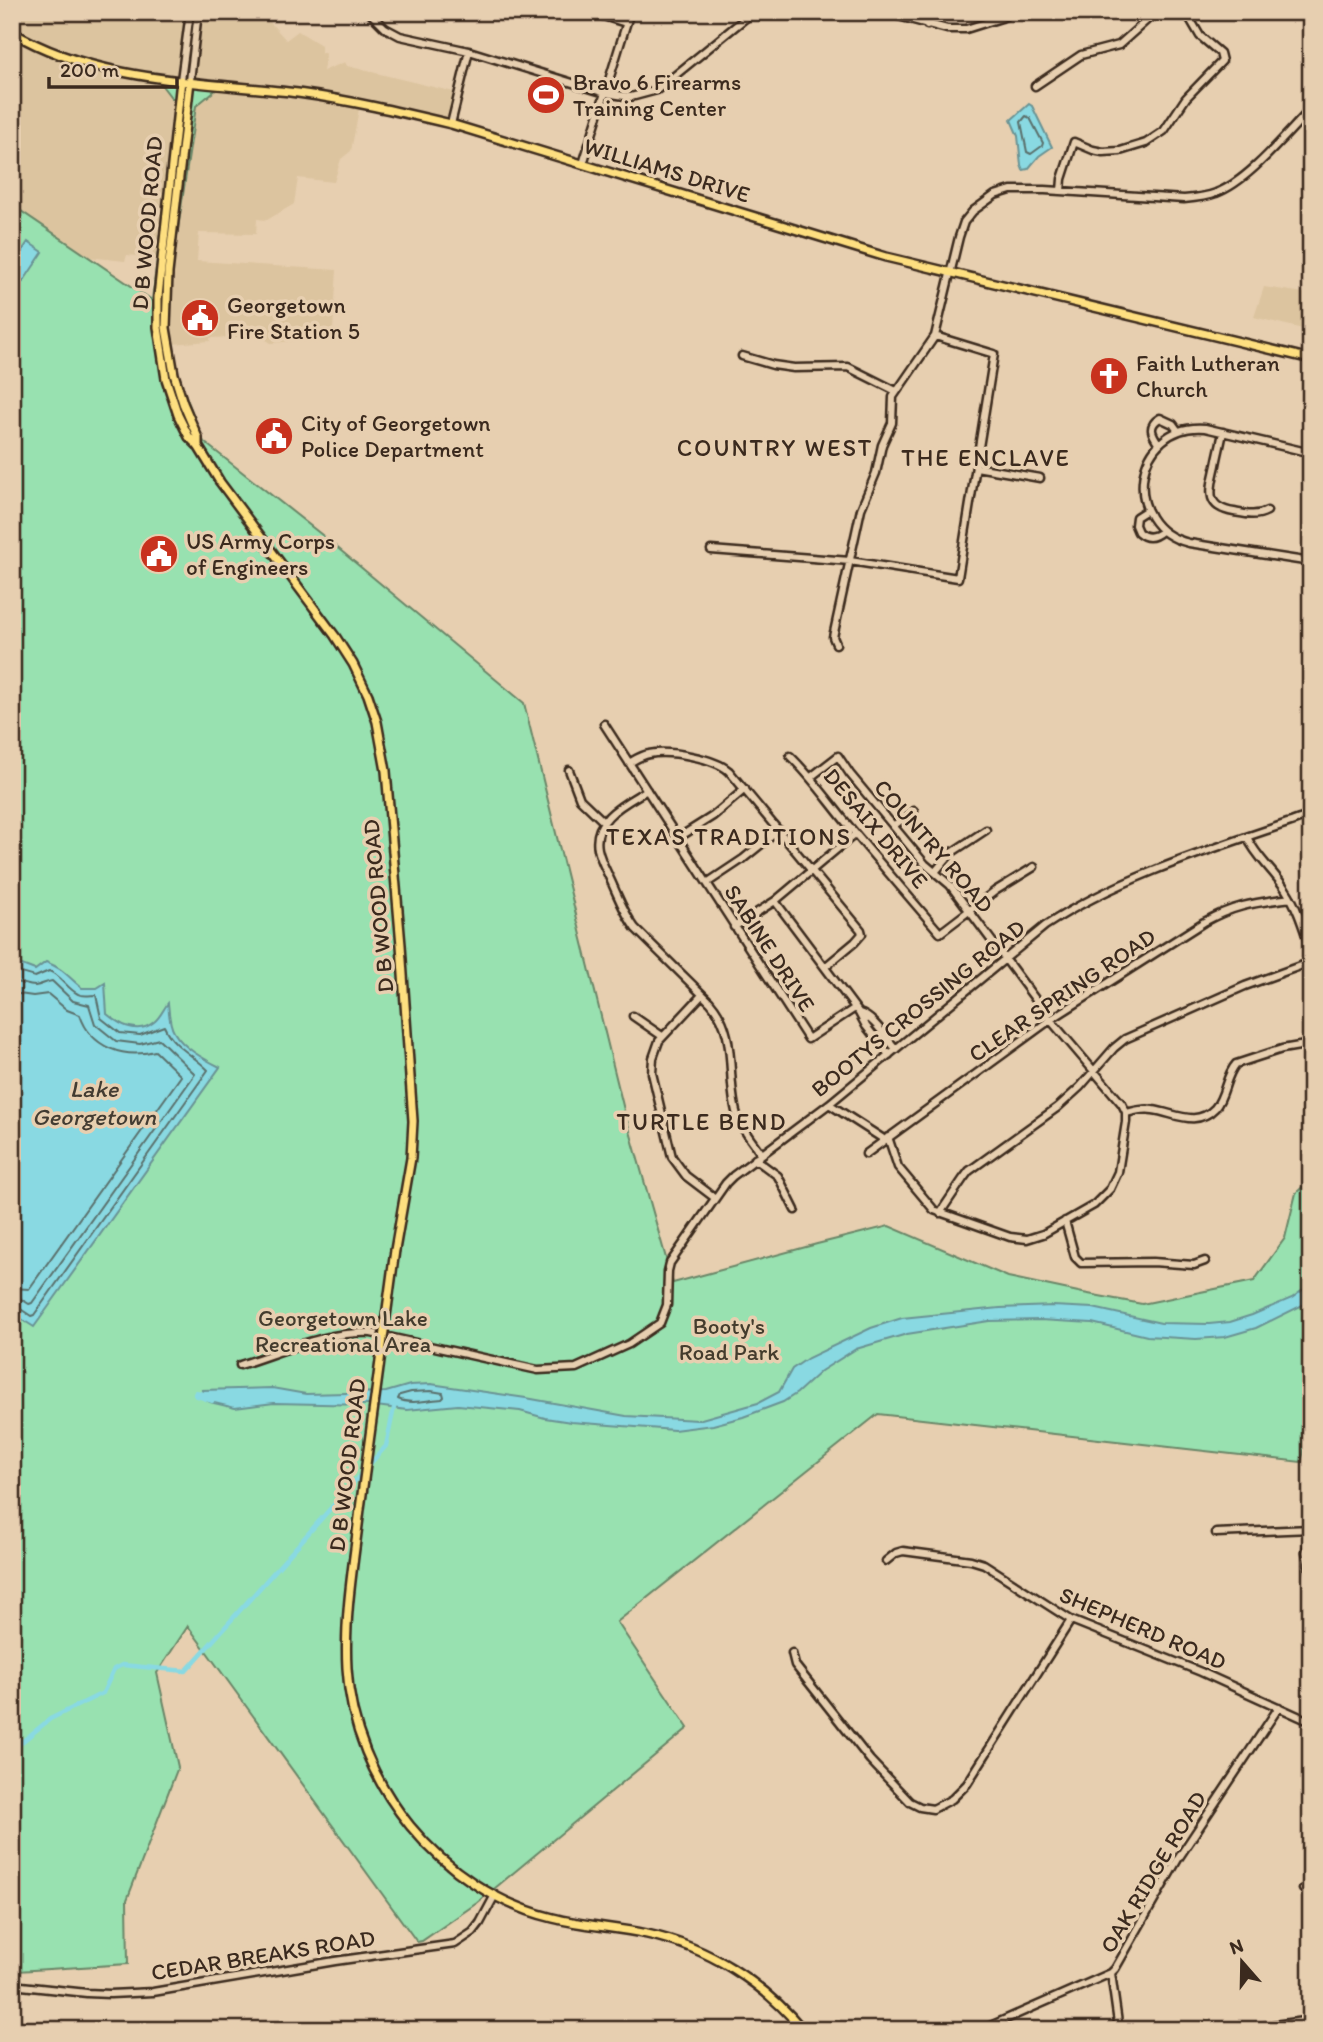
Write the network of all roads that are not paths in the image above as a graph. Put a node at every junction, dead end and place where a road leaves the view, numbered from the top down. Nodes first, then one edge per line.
1 (190, 12) edge
2 (198, 12) edge
3 (590, 12) edge
4 (630, 12) edge
5 (753, 12) edge
6 (883, 12) edge
7 (930, 12) edge
8 (1013, 12) edge
9 (1156, 12) edge
10 (1186, 12) edge
11 (372, 13) edge
12 (626, 23) junction
13 (927, 25) junction
14 (12, 32) edge
15 (469, 51) junction
16 (181, 80) junction
17 (190, 81) junction
18 (1035, 86) dead end
19 (605, 93) junction
20 (1311, 109) edge
21 (450, 124) junction
22 (583, 164) junction
23 (173, 189) junction
24 (1062, 191) junction
25 (951, 272) junction
26 (935, 336) junction
27 (742, 356) dead end
28 (1311, 359) edge
29 (897, 391) junction
30 (1178, 432) junction
31 (1223, 432) junction
32 (1159, 444) junction
33 (1311, 453) edge
34 (976, 467) junction
35 (1040, 478) dead end
36 (1147, 510) junction
37 (1267, 511) dead end
38 (1162, 530) junction
39 (710, 550) dead end
40 (850, 561) junction
41 (1311, 562) edge
42 (1311, 579) edge
43 (1309, 589) dead end
44 (836, 644) dead end
45 (604, 724) dead end
46 (790, 756) dead end
47 (629, 763) junction
48 (569, 770) dead end
49 (811, 777) junction
50 (745, 789) junction
51 (647, 790) junction
52 (914, 811) dead end
53 (1311, 815) edge
54 (604, 822) junction
55 (893, 826) junction
56 (779, 830) junction
57 (986, 830) dead end
58 (855, 834) junction
59 (1247, 837) junction
60 (678, 838) junction
61 (1034, 867) dead end
62 (813, 870) junction
63 (934, 872) junction
64 (707, 883) junction
65 (1291, 898) junction
66 (775, 901) junction
67 (968, 910) junction
68 (734, 927) junction
69 (1311, 950) edge
70 (1006, 958) junction
71 (1311, 962) edge
72 (825, 967) junction
73 (855, 994) dead end
74 (702, 995) junction
75 (848, 999) junction
76 (857, 1010) junction
77 (633, 1016) dead end
78 (1050, 1020) junction
79 (662, 1037) junction
80 (1311, 1044) edge
81 (896, 1049) junction
82 (889, 1055) junction
83 (1094, 1072) junction
84 (830, 1104) junction
85 (1126, 1114) junction
86 (887, 1139) junction
87 (866, 1154) dead end
88 (758, 1156) junction
89 (715, 1198) junction
90 (795, 1210) dead end
91 (940, 1213) junction
92 (1065, 1221) junction
93 (1205, 1261) dead end
94 (240, 1364) dead end
95 (1311, 1531) edge
96 (1216, 1533) dead end
97 (886, 1561) dead end
98 (1311, 1578) edge
99 (1070, 1620) junction
100 (792, 1653) dead end
101 (1279, 1707) junction
102 (1311, 1722) edge
103 (1311, 1887) edge
104 (1303, 1889) dead end
105 (495, 1895) junction
106 (1111, 1973) junction
107 (12, 1985) edge
108 (1311, 2020) edge
109 (803, 2030) edge
110 (981, 2030) edge
111 (1119, 2030) edge
112 (1235, 2030) edge

1 - 16 street
2 - 17 street
3 - 12 street
4 - 12 street
5 - 19 street
6 - 13 street
7 - 13 street
8 - 13 street
9 - 18 street
10 - 24 street
11 - 15 street
12 - 19 street
14 - 16 main road, WILLIAMS DRIVE
15 - 19 street
15 - 21 street
16 - 17 main road, WILLIAMS DRIVE
16 - 23 main road, D B WOOD ROAD
17 - 21 main road, WILLIAMS DRIVE
17 - 23 main road, D B WOOD ROAD
19 - 22 street
20 - 24 street
21 - 22 main road, WILLIAMS DRIVE
22 - 25 main road, WILLIAMS DRIVE
23 - 105 main road, D B WOOD ROAD, bridge
24 - 25 street
25 - 26 street
25 - 28 main road, WILLIAMS DRIVE
26 - 29 street
26 - 34 street
27 - 29 street
29 - 40 street
30 - 31 street
30 - 32 street
30 - 32 street
31 - 33 street
31 - 37 street
32 - 36 street
34 - 35 street
34 - 40 street
36 - 38 street
36 - 38 street
38 - 41 street
39 - 40 street
40 - 44 street
42 - 43 street
45 - 47 street, SABINE DRIVE
46 - 49 street, DESAIX DRIVE
47 - 50 street
47 - 51 street, SABINE DRIVE
48 - 54 street
49 - 55 street, COUNTRY ROAD
49 - 58 street, DESAIX DRIVE
50 - 56 street
50 - 60 street
51 - 54 street
51 - 60 street, SABINE DRIVE
52 - 55 street
53 - 59 street, BOOTYS CROSSING ROAD
54 - 74 street
55 - 63 street, COUNTRY ROAD
56 - 62 street
56 - 64 street
57 - 63 street
58 - 62 street
58 - 67 street, DESAIX DRIVE
59 - 65 street
59 - 70 street, BOOTYS CROSSING ROAD
60 - 64 street, SABINE DRIVE
61 - 67 street, DESAIX DRIVE
62 - 66 street
62 - 72 street
63 - 67 street, COUNTRY ROAD
64 - 68 street, SABINE DRIVE
65 - 69 street
65 - 78 street, CLEAR SPRING ROAD
66 - 68 street
66 - 72 street
67 - 70 street, COUNTRY ROAD
68 - 76 street, SABINE DRIVE
70 - 78 street, COUNTRY ROAD
70 - 81 street, BOOTYS CROSSING ROAD
71 - 83 street
72 - 75 street
73 - 75 street
74 - 79 street
74 - 88 street
75 - 76 street
76 - 81 street
76 - 82 street
77 - 79 street
78 - 83 street, COUNTRY ROAD
78 - 86 street, CLEAR SPRING ROAD
79 - 89 street
80 - 85 street
81 - 82 street, BOOTYS CROSSING ROAD
82 - 84 street, BOOTYS CROSSING ROAD
83 - 85 street, COUNTRY ROAD
83 - 91 street
84 - 86 street
84 - 88 street, BOOTYS CROSSING ROAD
85 - 92 street
86 - 87 street, CLEAR SPRING ROAD
86 - 91 street
88 - 89 street, BOOTYS CROSSING ROAD
88 - 90 street
89 - 94 street, BOOTYS CROSSING ROAD
91 - 92 street
92 - 93 street
95 - 96 street
95 - 98 street
97 - 99 street, SHEPHERD ROAD
99 - 100 street
99 - 101 street, SHEPHERD ROAD
101 - 102 street, SHEPHERD ROAD
101 - 106 street, OAK RIDGE ROAD
103 - 104 street
105 - 107 street, CEDAR BREAKS ROAD
105 - 109 main road, D B WOOD ROAD
106 - 110 street, OAK RIDGE ROAD
106 - 111 street
108 - 112 street

